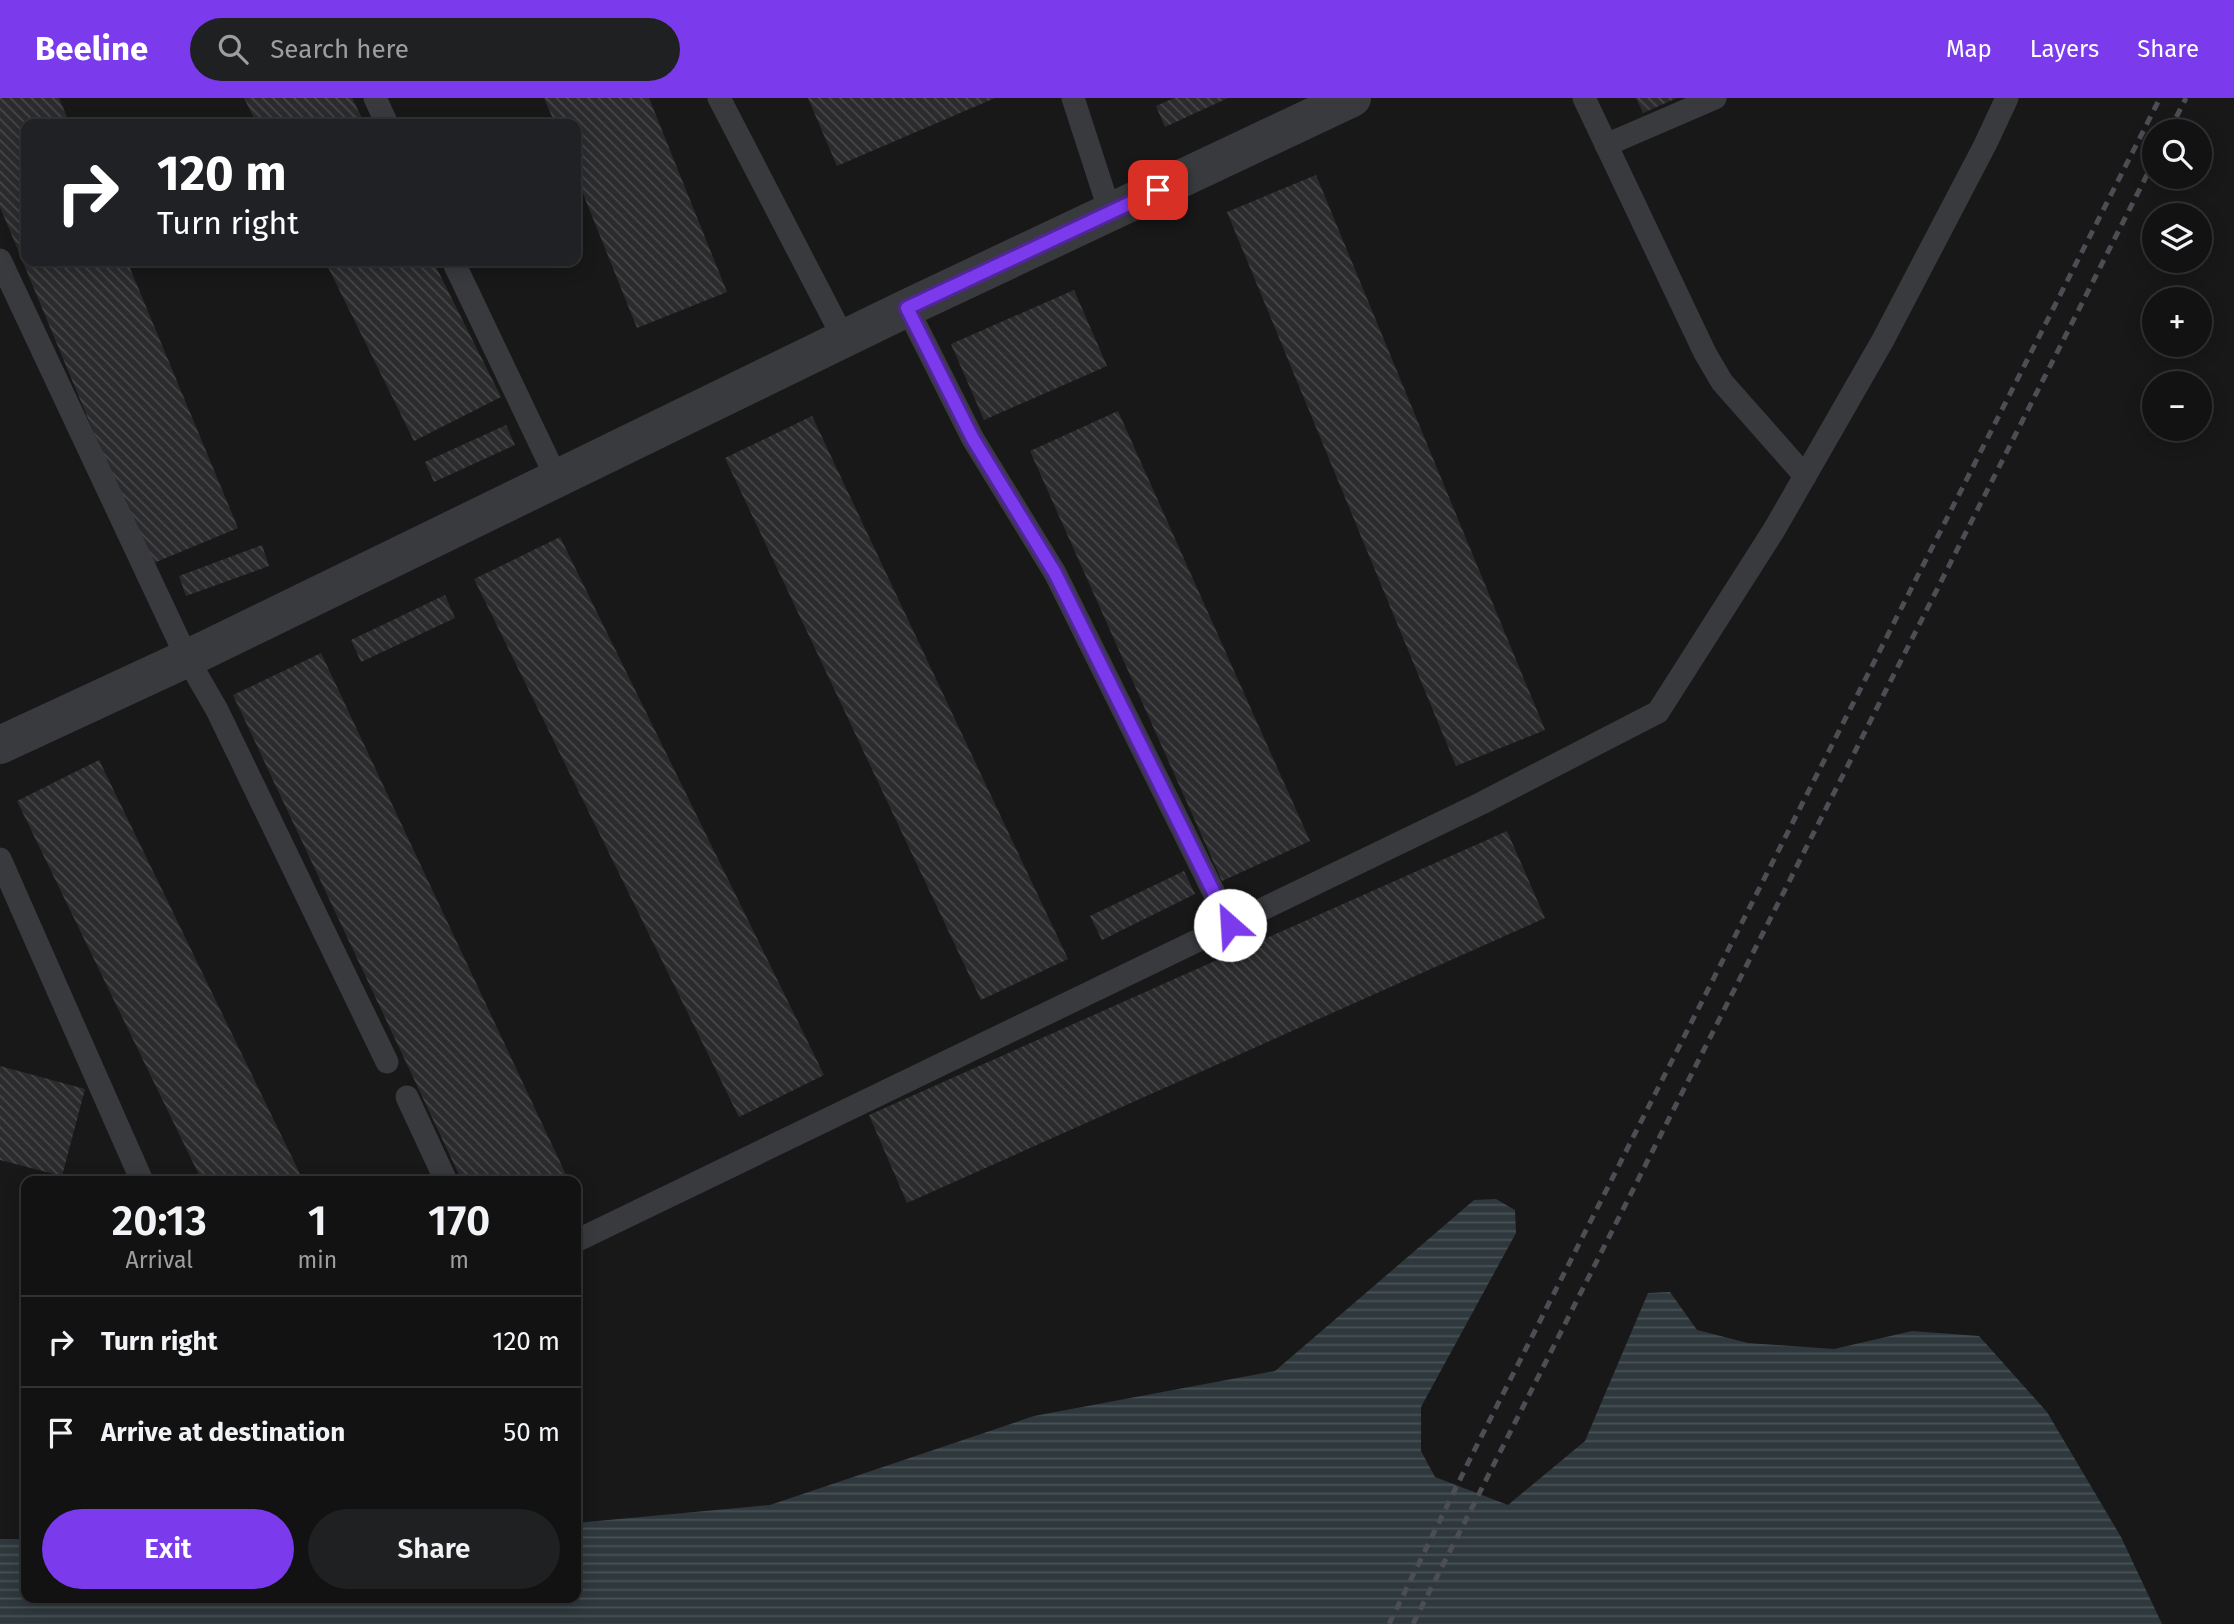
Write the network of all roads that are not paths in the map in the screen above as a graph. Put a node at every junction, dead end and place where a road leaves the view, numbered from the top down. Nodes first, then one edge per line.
1 (375, 98) edge
2 (719, 98) edge
3 (1073, 98) edge
4 (1352, 98) edge
5 (1584, 98) edge
6 (1715, 98) edge
7 (2007, 98) edge
8 (385, 119) edge
9 (1606, 145) junction
10 (1110, 212) junction
11 (0, 260) edge
12 (455, 266) edge
13 (907, 308) junction
14 (844, 339) junction
15 (1805, 476) junction
16 (557, 479) junction
17 (187, 658) junction
18 (0, 745) edge
19 (0, 859) edge
20 (1230, 925) junction
21 (387, 1062) dead end
22 (407, 1097) dead end
23 (140, 1176) edge
24 (444, 1176) edge
25 (581, 1239) edge

1 - 8 lane
2 - 14 lane
3 - 10 lane
4 - 10 street
5 - 9 lane
6 - 9 lane
7 - 15 lane
9 - 15 lane
10 - 13 street
11 - 17 lane
12 - 16 lane
13 - 14 street
13 - 20 lane
14 - 16 street
15 - 20 lane
16 - 17 street
17 - 18 street
17 - 21 lane
19 - 23 lane
20 - 25 lane
22 - 24 lane

